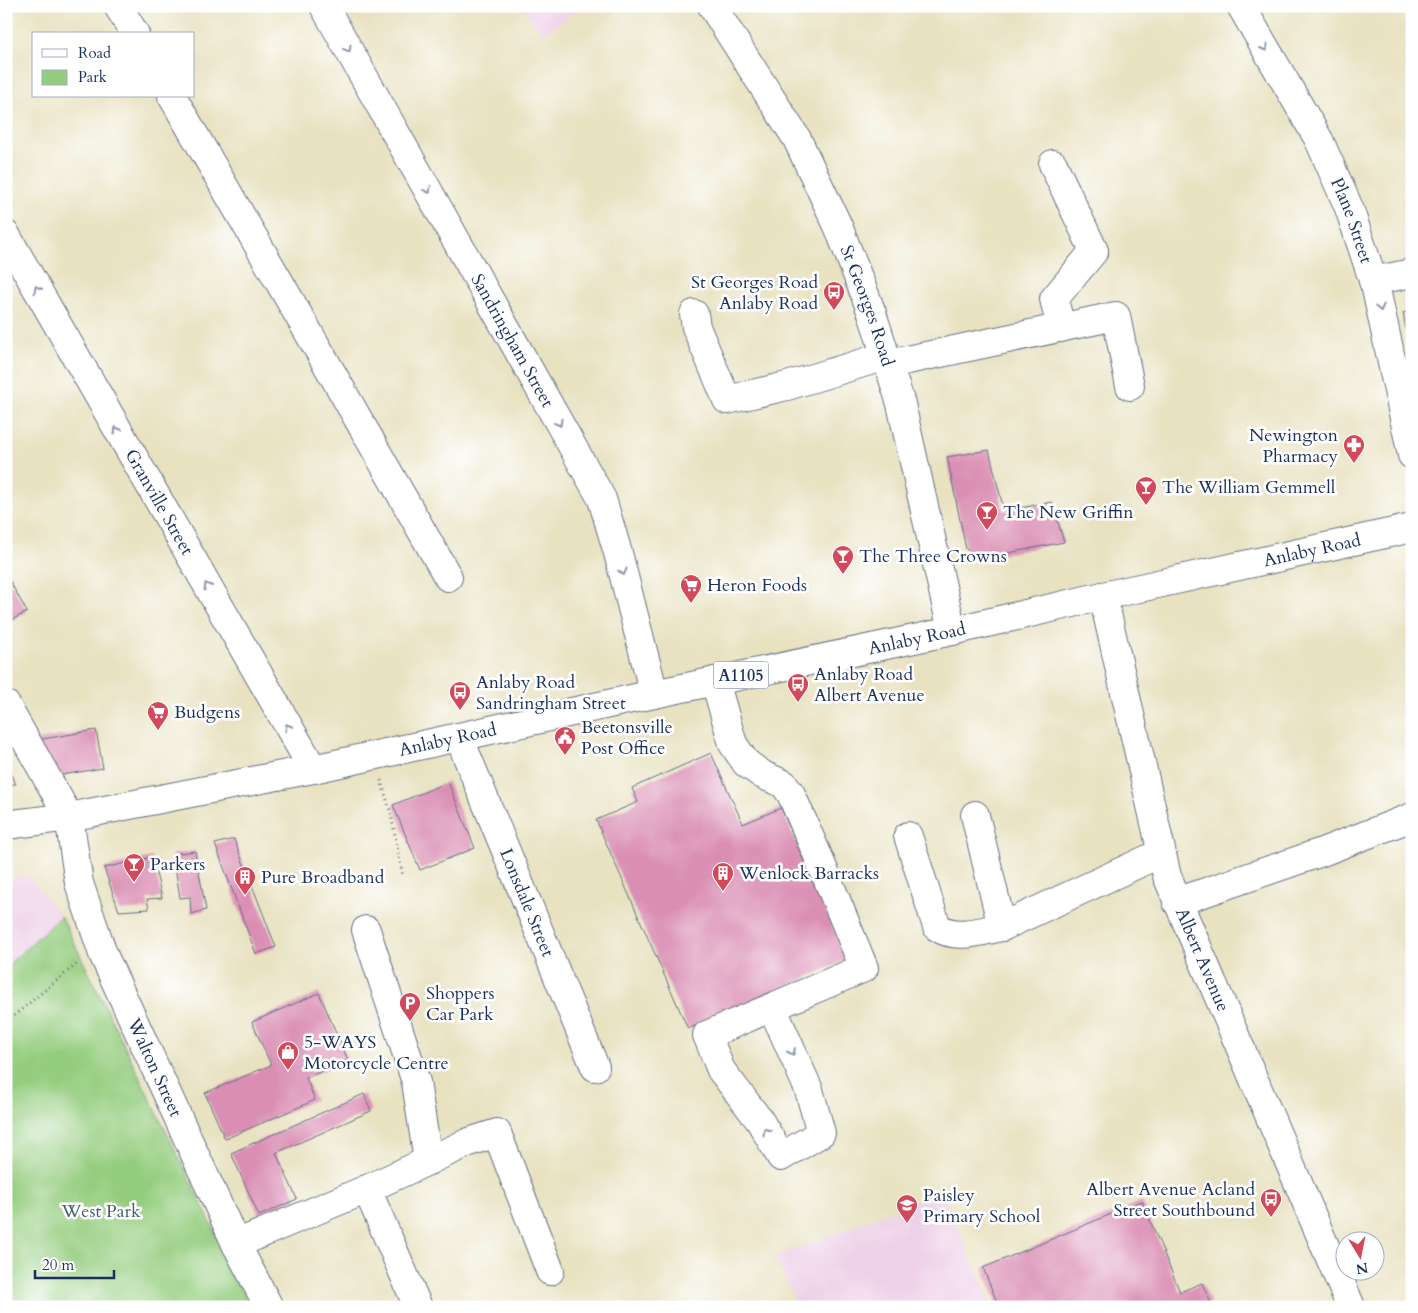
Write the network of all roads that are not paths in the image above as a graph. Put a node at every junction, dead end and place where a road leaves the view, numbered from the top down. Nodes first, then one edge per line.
1 (118, 6) edge
2 (324, 6) edge
3 (712, 6) edge
4 (1241, 6) edge
5 (134, 32) edge
6 (173, 98) edge
7 (1052, 164) dead end
8 (6, 234) edge
9 (1412, 273) edge
10 (1373, 281) junction
11 (694, 314) dead end
12 (1061, 328) junction
13 (887, 360) junction
14 (1130, 386) dead end
15 (1412, 455) edge
16 (1412, 528) edge
17 (448, 577) dead end
18 (1103, 596) junction
19 (952, 632) junction
20 (714, 681) junction
21 (654, 694) junction
22 (6, 705) edge
23 (459, 737) junction
24 (313, 769) junction
25 (975, 815) dead end
26 (69, 817) junction
27 (1412, 817) edge
28 (6, 825) edge
29 (6, 836) edge
30 (908, 836) dead end
31 (1161, 853) junction
32 (1177, 902) junction
33 (1002, 927) junction
34 (366, 930) dead end
35 (772, 1007) junction
36 (595, 1067) dead end
37 (428, 1161) junction
38 (367, 1189) junction
39 (236, 1244) junction
40 (550, 1271) dead end
41 (269, 1307) edge
42 (418, 1307) edge
43 (1351, 1307) edge

1 - 5 street
2 -> 21 street, Sandringham Street
3 - 13 street, St Georges Road
4 -> 10 street, Plane Street
6 - 17 street
7 - 12 street
24 -> 8 street, Granville Street
9 - 10 street
10 -> 15 street, Plane Street
11 - 13 street
12 - 13 street
12 - 14 street
13 - 19 street, St Georges Road
16 - 18 street, Anlaby Road / A1105
18 - 19 street, Anlaby Road / A1105
18 - 31 street, Albert Avenue
19 - 20 street, Anlaby Road / A1105
20 - 21 street, Anlaby Road / A1105
20 - 35 street
21 - 23 street, Anlaby Road / A1105
22 - 26 street
23 - 24 street, Anlaby Road / A1105
23 - 36 street, Lonsdale Street
24 - 26 street, Anlaby Road / A1105
25 - 33 street
26 - 28 street, Anlaby Road / A1105
26 - 29 street, Anlaby Road / A1105
26 - 39 street, Walton Street
27 - 32 street
30 - 33 street
31 - 32 street, Albert Avenue
31 - 33 street
32 - 43 street, Albert Avenue
34 - 37 street
35 -> 35 street
37 - 38 street
37 - 40 street
38 - 39 street
38 - 42 street
39 - 41 street, Walton Street

